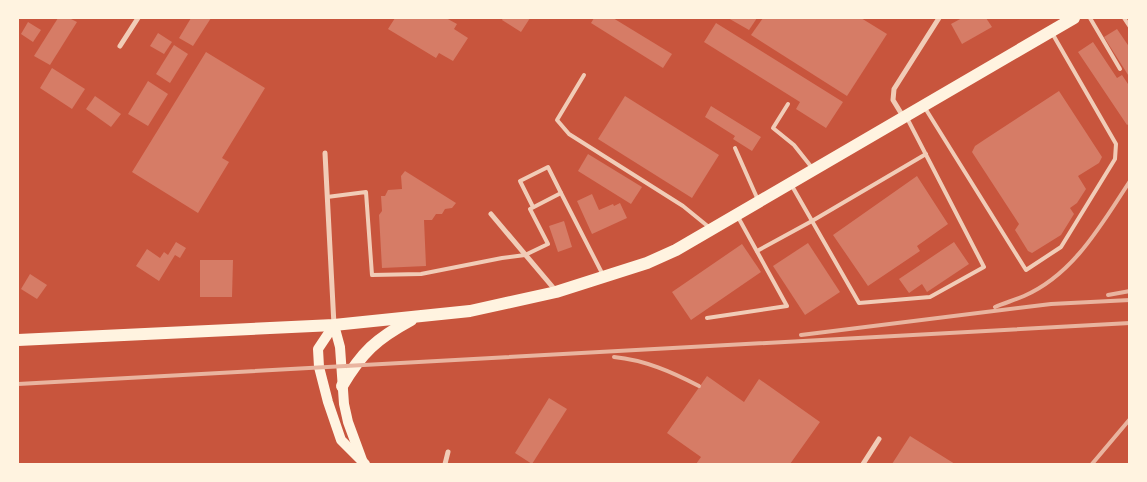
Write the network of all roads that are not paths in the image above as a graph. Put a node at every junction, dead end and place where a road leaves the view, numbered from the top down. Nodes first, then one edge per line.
1 (138, 18) edge
2 (938, 18) edge
3 (1074, 18) edge
4 (1090, 18) edge
5 (1124, 18) edge
6 (1130, 27) edge
7 (1051, 31) junction
8 (120, 46) dead end
9 (1120, 69) dead end
10 (584, 75) dead end
11 (788, 104) dead end
12 (924, 106) junction
13 (905, 117) junction
14 (735, 148) dead end
15 (325, 153) dead end
16 (926, 154) junction
17 (814, 170) junction
18 (790, 184) junction
19 (561, 193) junction
20 (328, 197) junction
21 (759, 202) junction
22 (533, 207) junction
23 (491, 214) dead end
24 (737, 215) junction
25 (812, 221) junction
26 (712, 229) junction
27 (757, 251) junction
28 (526, 255) junction
29 (604, 277) junction
30 (556, 292) junction
31 (418, 316) junction
32 (707, 318) dead end
33 (334, 325) junction
34 (18, 340) edge
35 (342, 386) junction
36 (879, 440) dead end
37 (448, 452) dead end
38 (364, 464) edge
39 (444, 464) edge
40 (863, 464) edge

1 - 8 street
2 - 13 street
3 - 7 main road
4 - 9 lane
5 - 6 lane
7 - 12 main road
7 - 12 lane
10 - 26 lane
11 - 17 lane
12 - 13 main road
13 - 16 lane
13 - 17 main road
14 - 21 lane
15 - 20 street
16 - 25 lane
16 - 25 lane
17 - 18 main road
18 - 21 main road
18 - 25 lane
19 - 22 lane
19 - 22 lane
19 - 29 lane
20 - 28 lane
20 - 33 street
21 - 24 main road
22 - 28 lane
23 - 28 street
24 - 26 main road
24 - 27 lane
25 - 27 lane
26 - 29 main road
27 - 32 lane
28 - 30 street
29 - 30 main road
30 - 31 main road
31 - 33 main road
31 - 35 main road
33 - 34 main road
33 - 35 main road
33 - 38 main road
35 - 38 main road
36 - 40 street
37 - 39 street

